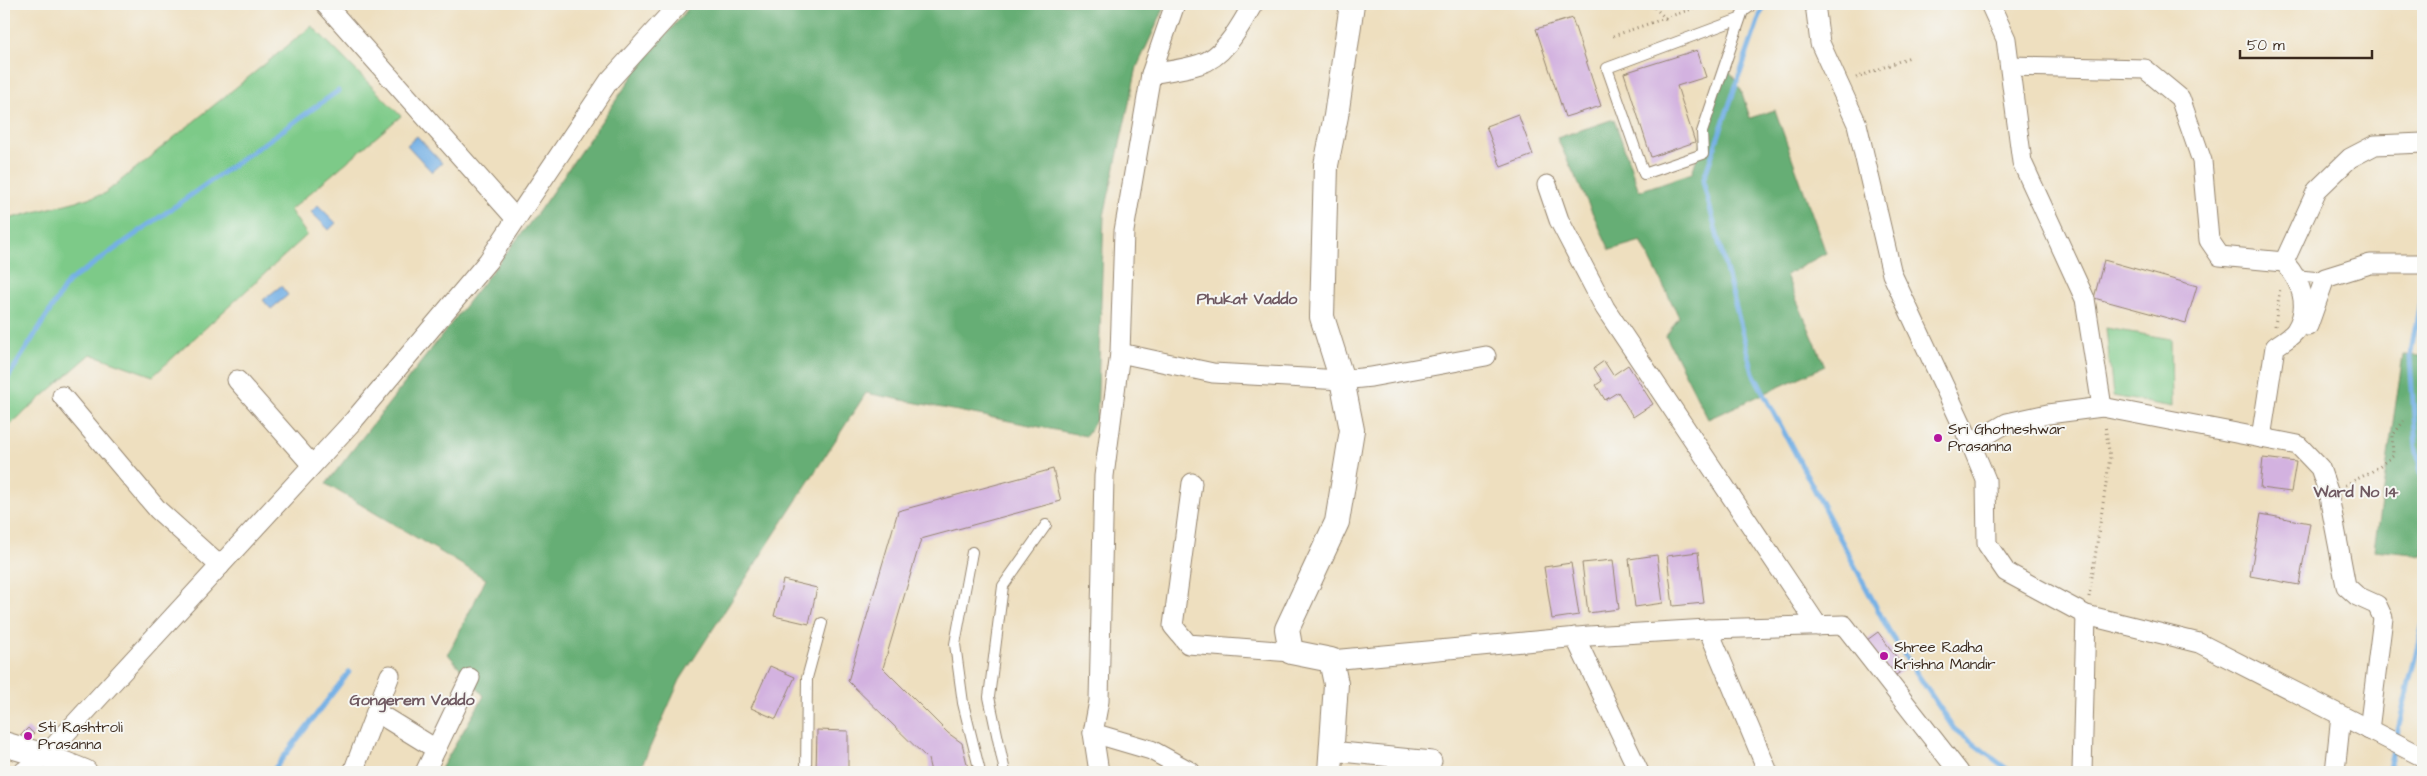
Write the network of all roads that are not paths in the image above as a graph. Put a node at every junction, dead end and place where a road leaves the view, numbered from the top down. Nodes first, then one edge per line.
1 (325, 4) edge
2 (679, 4) edge
3 (1175, 4) edge
4 (1253, 4) edge
5 (1352, 4) edge
6 (1815, 4) edge
7 (1990, 4) edge
8 (1743, 9) edge
9 (2010, 66) junction
10 (1151, 74) junction
11 (2423, 143) edge
12 (1547, 185) dead end
13 (516, 220) junction
14 (2423, 264) edge
15 (2290, 269) junction
16 (2325, 278) junction
17 (2294, 333) junction
18 (1120, 354) junction
19 (1486, 356) dead end
20 (237, 380) dead end
21 (1342, 380) junction
22 (62, 396) dead end
23 (2102, 407) junction
24 (2261, 438) junction
25 (1971, 444) junction
26 (312, 466) junction
27 (1192, 483) dead end
28 (1046, 525) dead end
29 (972, 552) dead end
30 (220, 566) junction
31 (2086, 615) junction
32 (822, 623) dead end
33 (1818, 626) junction
34 (1708, 629) junction
35 (1575, 637) junction
36 (1291, 652) junction
37 (1331, 660) junction
38 (390, 675) dead end
39 (470, 678) dead end
40 (376, 712) junction
41 (2342, 716) junction
42 (2370, 730) junction
43 (1092, 733) junction
44 (4, 744) edge
45 (436, 749) junction
46 (45, 756) junction
47 (2423, 757) edge
48 (1330, 761) edge
49 (1432, 761) dead end
50 (23, 772) edge
51 (85, 772) edge
52 (353, 772) edge
53 (425, 772) edge
54 (806, 772) edge
55 (980, 772) edge
56 (1005, 772) edge
57 (1099, 772) edge
58 (1191, 772) edge
59 (1639, 772) edge
60 (1768, 772) edge
61 (1959, 772) edge
62 (2082, 772) edge
63 (2335, 772) edge

1 - 13 street
2 - 13 street
3 - 10 street
4 - 10 street
5 - 21 street
6 - 25 street
7 - 9 street
8 - 8 lane
9 - 15 street
9 - 23 street
10 - 18 street
11 - 15 street
12 - 33 street
13 - 26 street
14 - 16 street
15 - 16 lane
15 - 17 street
16 - 17 street
17 - 24 street
18 - 21 street
18 - 43 street
19 - 21 street
20 - 26 street
21 - 36 street
22 - 30 street
23 - 24 street
23 - 25 street
24 - 42 street
25 - 31 street
26 - 30 street
27 - 36 street
28 - 56 lane
29 - 55 lane
30 - 46 street
31 - 41 street
31 - 62 street
32 - 54 lane
33 - 34 street
33 - 61 street
34 - 35 street
34 - 60 street
35 - 37 street
35 - 59 street
36 - 37 street
37 - 48 street
38 - 40 street
39 - 45 street
40 - 45 street
40 - 52 street
41 - 42 street
41 - 63 street
42 - 47 street
43 - 57 street
43 - 58 street
44 - 46 street
45 - 53 street
46 - 50 street
46 - 51 street
48 - 49 street

